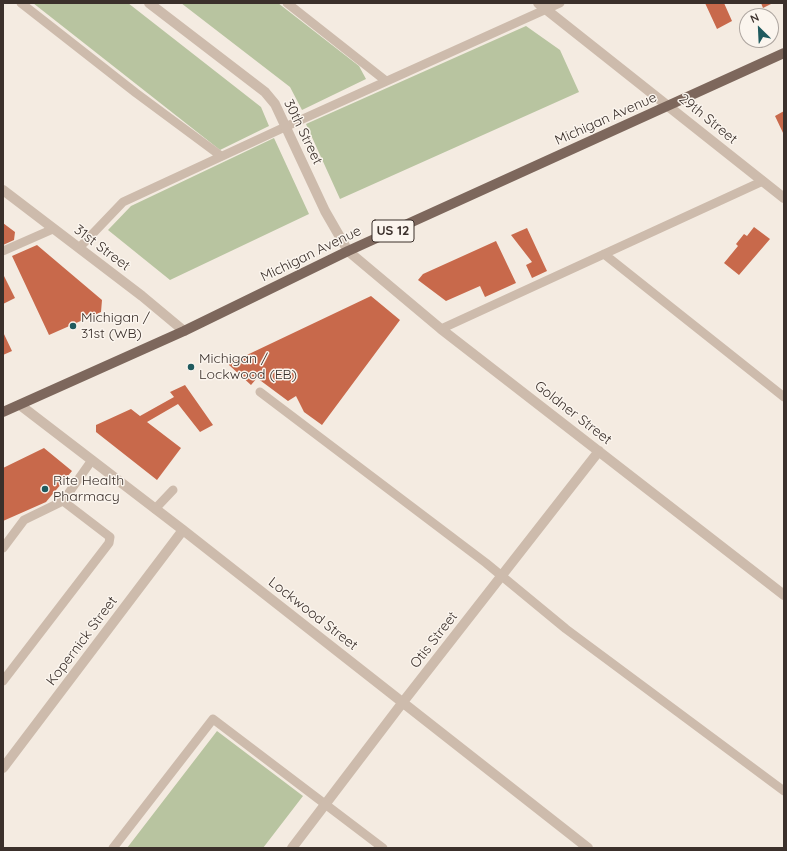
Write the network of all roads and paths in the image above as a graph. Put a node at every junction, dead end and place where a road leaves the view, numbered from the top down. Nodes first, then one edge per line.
1 (21, 3) edge
2 (149, 3) edge
3 (287, 3) edge
4 (560, 3) edge
5 (542, 6) edge
6 (784, 53) edge
7 (386, 81) junction
8 (669, 106) junction
9 (286, 127) junction
10 (221, 156) junction
11 (763, 181) junction
12 (3, 190) edge
13 (784, 198) edge
14 (53, 229) junction
15 (79, 248) junction
16 (348, 251) junction
17 (3, 252) edge
18 (604, 254) junction
19 (441, 329) junction
20 (184, 331) junction
21 (260, 392) dead end
22 (784, 397) edge
23 (20, 405) junction
24 (3, 412) edge
25 (599, 451) junction
26 (92, 460) junction
27 (174, 490) dead end
28 (63, 501) junction
29 (156, 509) junction
30 (183, 530) junction
31 (3, 548) edge
32 (501, 576) junction
33 (784, 595) edge
34 (3, 681) edge
35 (403, 702) junction
36 (3, 768) edge
37 (784, 790) edge
38 (326, 803) junction
39 (112, 848) edge
40 (292, 848) edge
41 (383, 848) edge
42 (588, 848) edge

1 - 10 lane
2 - 9 street, 30th Street
3 - 7 lane
4 - 5 lane
5 - 7 lane
5 - 8 street, 29th Street
6 - 8 main road, Michigan Avenue / US 12
7 - 9 lane
8 - 11 street, 29th Street
8 - 16 main road, Michigan Avenue / US 12
9 - 10 lane
9 - 16 street, 30th Street
10 - 15 lane
11 - 13 street, 29th Street
11 - 18 lane
12 - 14 street, 31st Street
14 - 15 street, 31st Street
14 - 17 lane
15 - 20 street, 31st Street
16 - 19 street, Goldner Street
16 - 20 main road, Michigan Avenue / US 12
18 - 19 lane
18 - 22 lane
19 - 25 street, Goldner Street
20 - 23 main road, Michigan Avenue / US 12
21 - 32 lane
23 - 24 main road, Michigan Avenue / US 12
23 - 26 street, Lockwood Street
25 - 32 street, Otis Street
25 - 33 street, Goldner Street
26 - 28 lane
26 - 29 street, Lockwood Street
27 - 29 lane
28 - 31 lane
28 - 34 lane
29 - 30 street, Lockwood Street
30 - 35 street, Lockwood Street
30 - 36 street, Kopernick Street
32 - 35 street, Otis Street
32 - 37 lane
35 - 38 street, Otis Street
35 - 42 street, Lockwood Street
38 - 39 lane
38 - 40 street, Otis Street
38 - 41 lane

